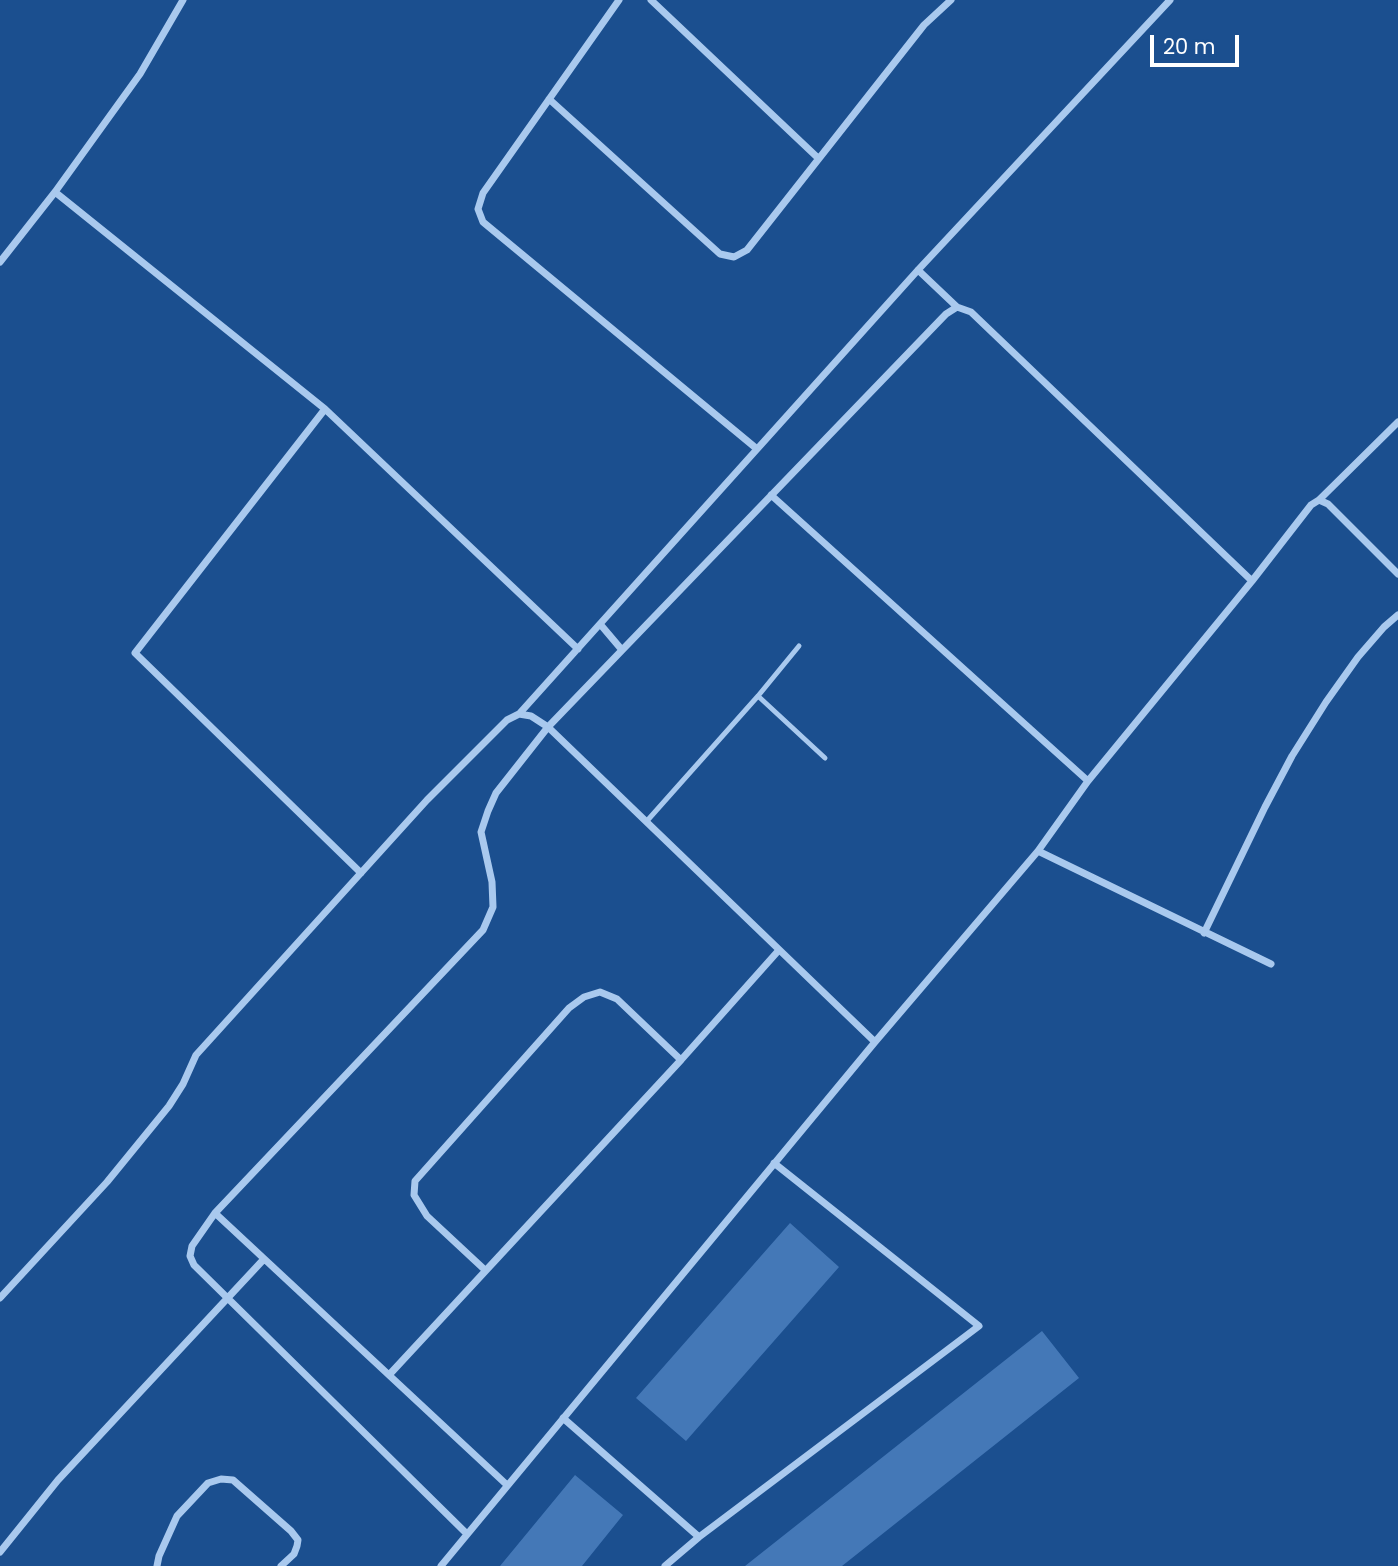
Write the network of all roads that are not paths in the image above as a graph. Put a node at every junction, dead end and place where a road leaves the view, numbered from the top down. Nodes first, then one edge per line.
1 (183, 0) edge
2 (619, 0) edge
3 (651, 0) edge
4 (951, 0) edge
5 (1170, 0) edge
6 (549, 99) junction
7 (818, 158) junction
8 (55, 192) junction
9 (0, 262) edge
10 (918, 270) junction
11 (957, 307) junction
12 (326, 410) junction
13 (1398, 422) edge
14 (757, 449) junction
15 (771, 495) junction
16 (1319, 500) junction
17 (1398, 574) edge
18 (1252, 580) junction
19 (1398, 614) edge
20 (600, 624) junction
21 (799, 646) dead end
22 (578, 649) junction
23 (622, 650) junction
24 (758, 696) junction
25 (519, 714) junction
26 (548, 727) junction
27 (825, 758) dead end
28 (1088, 781) junction
29 (646, 822) junction
30 (1038, 851) junction
31 (360, 873) junction
32 (1205, 933) junction
33 (779, 950) junction
34 (1271, 964) dead end
35 (875, 1042) junction
36 (681, 1060) junction
37 (774, 1163) junction
38 (215, 1213) junction
39 (264, 1259) junction
40 (485, 1270) junction
41 (0, 1297) edge
42 (228, 1299) junction
43 (389, 1375) junction
44 (563, 1418) junction
45 (507, 1485) junction
46 (466, 1533) junction
47 (699, 1537) junction
48 (0, 1552) edge
49 (157, 1566) edge
50 (281, 1566) edge
51 (441, 1566) edge
52 (665, 1566) edge

1 - 8 street
2 - 6 street
3 - 7 street
4 - 7 street
5 - 10 street
6 - 7 street
6 - 14 street
8 - 9 street
8 - 12 street
10 - 11 street
10 - 14 street
11 - 15 street
11 - 18 street
12 - 22 street
12 - 31 street
13 - 16 street
14 - 20 street
15 - 23 street
15 - 28 street
16 - 17 street
16 - 18 street
18 - 28 street
19 - 32 street
20 - 22 street
20 - 23 street
21 - 24 lane
22 - 25 street
23 - 26 street
24 - 27 lane
24 - 29 lane
25 - 26 street
25 - 31 street
26 - 29 street
26 - 38 street
28 - 30 street
29 - 33 street
30 - 32 street
30 - 35 street
31 - 41 street
32 - 34 street
33 - 35 street
33 - 36 street
35 - 37 street
36 - 40 street
36 - 40 street
37 - 44 street
37 - 47 street
38 - 39 street
38 - 42 street
39 - 42 street
39 - 43 street
40 - 43 street
42 - 46 street
42 - 48 street
43 - 45 street
44 - 45 street
44 - 47 street
45 - 46 street
46 - 51 street
47 - 52 street
49 - 50 street

